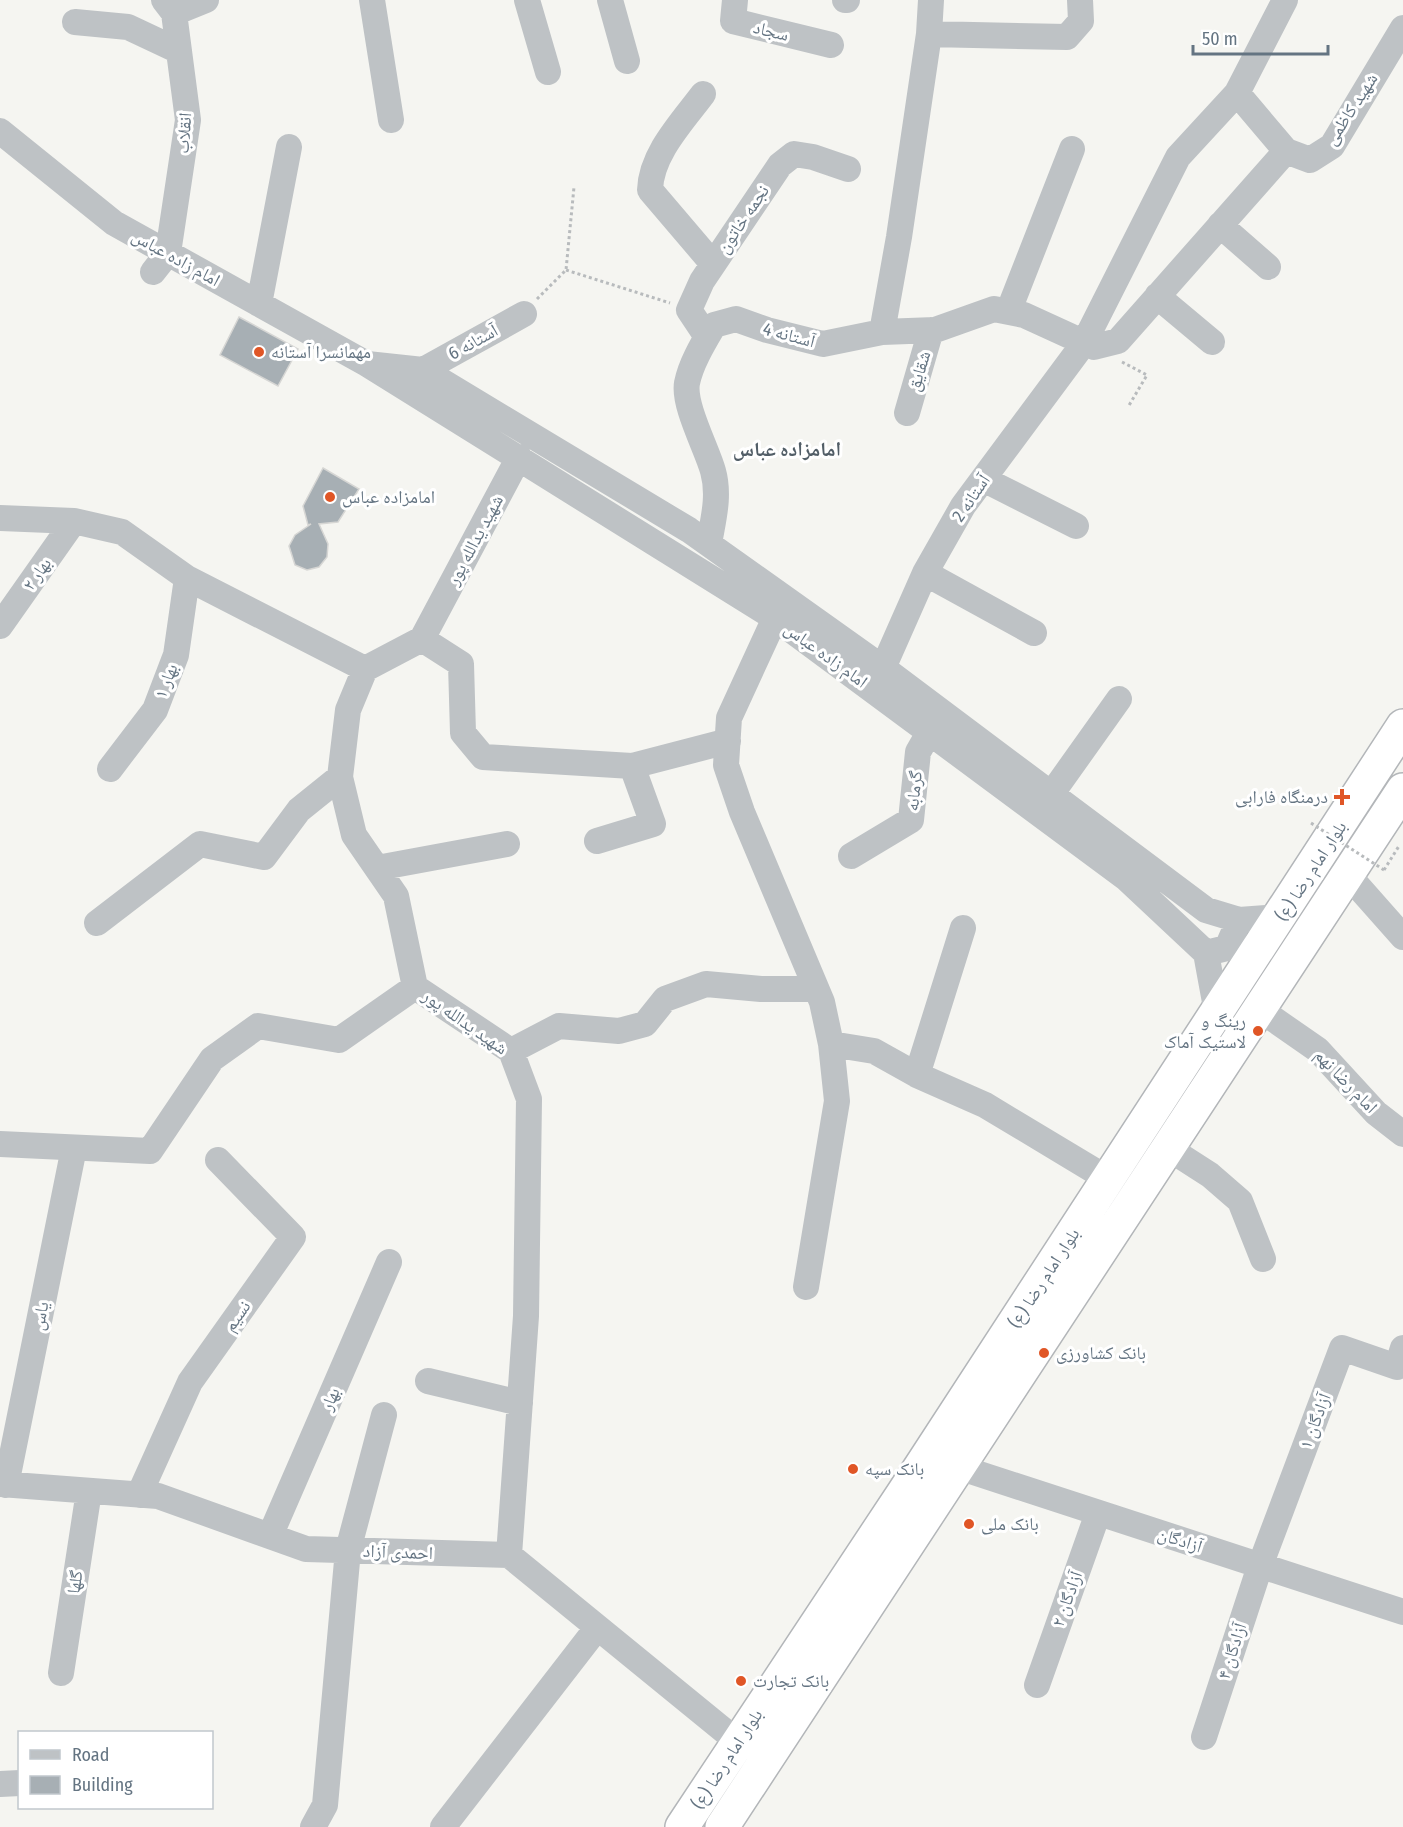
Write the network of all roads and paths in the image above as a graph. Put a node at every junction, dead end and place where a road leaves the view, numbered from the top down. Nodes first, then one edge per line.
1 (206, 0) edge
2 (372, 0) edge
3 (527, 0) edge
4 (610, 0) edge
5 (735, 0) edge
6 (931, 0) edge
7 (1080, 0) edge
8 (1285, 0) edge
9 (169, 6) edge
10 (75, 22) dead end
11 (1403, 28) edge
12 (929, 34) junction
13 (831, 45) dead end
14 (178, 51) junction
15 (627, 61) dead end
16 (548, 72) dead end
17 (1237, 93) junction
18 (704, 94) dead end
19 (391, 120) dead end
20 (0, 131) edge
21 (289, 147) dead end
22 (1072, 149) dead end
23 (1286, 151) junction
24 (848, 169) dead end
25 (574, 187) dead end
26 (1220, 225) junction
27 (160, 262) junction
28 (713, 264) junction
29 (1268, 267) dead end
30 (566, 270) junction
31 (1157, 296) junction
32 (259, 304) junction
33 (689, 310) junction
34 (1009, 310) junction
35 (524, 314) joint
36 (931, 330) junction
37 (882, 332) junction
38 (707, 337) junction
39 (1212, 342) dead end
40 (1089, 345) junction
41 (367, 364) junction
42 (423, 370) junction
43 (1128, 407) dead end
44 (907, 413) dead end
45 (519, 457) junction
46 (983, 479) junction
47 (0, 518) edge
48 (74, 521) junction
49 (1076, 526) dead end
50 (709, 544) junction
51 (925, 573) junction
52 (187, 578) junction
53 (775, 618) junction
54 (0, 626) edge
55 (1035, 633) dead end
56 (422, 639) junction
57 (883, 668) junction
58 (365, 669) junction
59 (1119, 699) dead end
60 (1403, 726) edge
61 (930, 731) junction
62 (728, 741) junction
63 (632, 766) junction
64 (110, 769) dead end
65 (340, 777) junction
66 (1403, 790) edge
67 (1050, 796) junction
68 (1311, 823) dead end
69 (597, 842) dead end
70 (507, 844) dead end
71 (851, 856) dead end
72 (377, 868) junction
73 (1384, 870) dead end
74 (1348, 875) junction
75 (1281, 917) junction
76 (1239, 920) junction
77 (97, 923) dead end
78 (963, 928) dead end
79 (1403, 937) edge
80 (1206, 953) junction
81 (415, 987) junction
82 (816, 989) junction
83 (1259, 1009) junction
84 (1217, 1014) junction
85 (831, 1044) junction
86 (511, 1051) junction
87 (917, 1075) junction
88 (1403, 1134) edge
89 (0, 1144) edge
90 (74, 1148) junction
91 (1168, 1148) junction
92 (218, 1160) dead end
93 (1108, 1179) junction
94 (1263, 1258) dead end
95 (389, 1262) dead end
96 (806, 1287) dead end
97 (1403, 1348) edge
98 (428, 1381) dead end
99 (520, 1403) junction
100 (384, 1415) dead end
101 (958, 1467) junction
102 (3, 1484) edge
103 (89, 1491) junction
104 (139, 1495) junction
105 (1098, 1513) junction
106 (270, 1536) junction
107 (348, 1550) junction
108 (509, 1555) junction
109 (1260, 1566) junction
110 (1403, 1612) edge
111 (597, 1628) junction
112 (61, 1673) dead end
113 (1037, 1685) dead end
114 (1204, 1737) dead end
115 (738, 1742) junction
116 (18, 1783) edge
117 (0, 1784) edge
118 (313, 1827) edge
119 (443, 1827) edge
120 (682, 1827) edge
121 (722, 1827) edge

1 - 9 street
2 - 19 street
3 - 16 street
4 - 15 street
5 - 13 street, سجاد
6 - 12 street
7 - 12 street
8 - 17 street, آستانه 2
9 - 14 street, انقلاب
10 - 14 street
11 - 23 street, شهید کاظمی
12 - 37 street
14 - 27 street, انقلاب
17 - 23 street
17 - 40 street, آستانه 2
18 - 28 street
20 - 27 street, امام زاده عباس
21 - 32 street
22 - 34 street
23 - 26 street
24 - 28 street, نجمه خاتون
25 - 30 path
26 - 29 street
26 - 31 street
27 - 32 street, امام زاده عباس
28 - 33 street, نجمه خاتون
30 - 33 path
30 - 35 path
31 - 39 street
31 - 40 street
32 - 41 street, امام زاده عباس
33 - 38 street
34 - 36 street, آستانه 4
34 - 40 street, آستانه 4
35 - 42 street, آستانه 6
36 - 37 street, آستانه 4
36 - 44 street, شقایق
37 - 38 street, آستانه 4
38 - 50 street
40 - 43 path
40 - 46 street, آستانه 2
41 - 42 street, امام زاده عباس
41 - 45 street, امام زاده عباس
42 - 50 street, امام زاده عباس
45 - 53 street, امام زاده عباس
45 - 56 street, شهید یدالله پور
46 - 49 street
46 - 51 street, آستانه 2
47 - 48 street
48 - 52 street
48 - 54 street, بهار ۲
50 - 57 street, امام زاده عباس
51 - 55 street
51 - 57 street, آستانه 2
52 - 58 street
52 - 64 street, بهار ۱
53 - 61 street, امام زاده عباس
53 - 62 street
56 - 58 street
56 - 63 street
57 - 67 street, امام زاده عباس
58 - 65 street, شهید یدالله پور
59 - 67 street
60 - 75 highway, بلوار امام رضا (ع)
61 - 71 street, گرمابه
61 - 80 street, امام زاده عباس
62 - 63 street
62 - 82 street
63 - 69 street
65 - 72 street, شهید یدالله پور
65 - 77 street
66 - 74 highway, بلوار امام رضا (ع)
67 - 76 street, امام زاده عباس
68 - 73 path, bridge
70 - 72 street
72 - 81 street, شهید یدالله پور
74 - 79 street
74 - 83 highway, بلوار امام رضا (ع)
75 - 76 street, امام زاده عباس
75 - 84 highway, بلوار امام رضا (ع)
76 - 80 street
78 - 87 street
80 - 84 street
81 - 86 street, شهید یدالله پور
81 - 90 street
82 - 85 street
82 - 86 street
83 - 88 street, امام رضا نهم
83 - 91 highway, بلوار امام رضا (ع)
84 - 93 highway, بلوار امام رضا (ع)
85 - 87 street
85 - 96 street
86 - 99 street, شهید یدالله پور
87 - 93 street
89 - 90 street
90 - 102 street, یاس
91 - 94 street
91 - 101 highway, بلوار امام رضا (ع)
92 - 104 street, نسیم
93 - 115 highway, بلوار امام رضا (ع)
95 - 106 street, بهار
97 - 109 street, آزادگان ۱
98 - 99 street
99 - 108 street, شهید یدالله پور
100 - 107 street
101 - 105 street, آزادگان
101 - 121 highway, بلوار امام رضا (ع)
102 - 103 street, احمدی آزاد
103 - 104 street, احمدی آزاد
103 - 112 street, گلها
104 - 106 street, احمدی آزاد
105 - 109 street, آزادگان
105 - 113 street, آزادگان ۲
106 - 107 street, احمدی آزاد
107 - 108 street, احمدی آزاد
107 - 118 street
108 - 111 street
109 - 110 street, آزادگان
109 - 114 street, آزادگان ۴
111 - 115 street
111 - 119 street
115 - 120 highway, بلوار امام رضا (ع)
116 - 117 street

